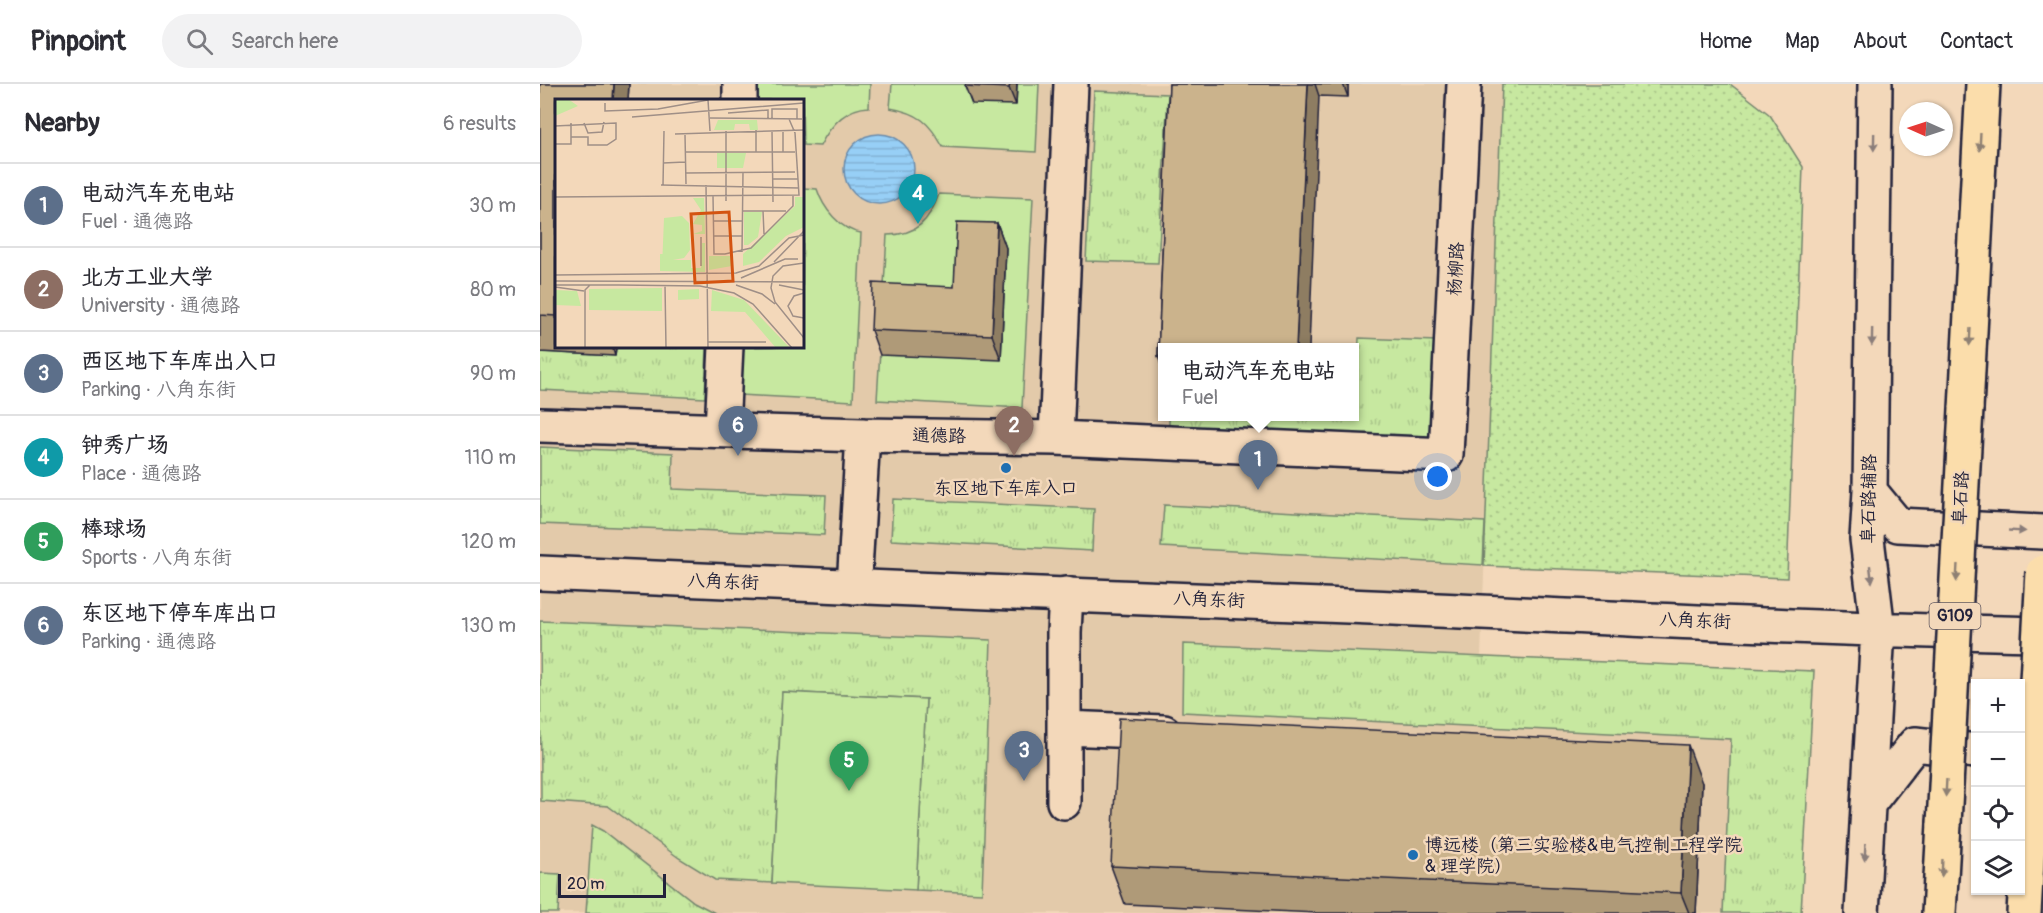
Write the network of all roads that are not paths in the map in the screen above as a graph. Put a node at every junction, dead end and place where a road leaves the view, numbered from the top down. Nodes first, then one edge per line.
1 (1071, 84) edge
2 (1464, 84) edge
3 (1875, 84) edge
4 (1983, 84) edge
5 (726, 348) edge
6 (540, 425) edge
7 (722, 429) junction
8 (863, 435) junction
9 (1056, 438) junction
10 (1446, 454) joint
11 (1869, 491) junction
12 (2043, 532) edge
13 (2043, 572) edge
14 (540, 573) edge
15 (854, 587) junction
16 (1066, 594) junction
17 (1878, 630) junction
18 (2043, 634) edge
19 (1064, 728) junction
20 (1192, 733) edge
21 (1971, 750) edge
22 (2025, 757) edge
23 (2043, 759) edge
24 (1064, 801) dead end
25 (1868, 804) junction
26 (1862, 913) edge
27 (1939, 913) edge
28 (2024, 913) edge

1 - 9 street
2 - 10 street, 杨柳路
3 -> 11 street, 阜石路辅路
4 -> 27 highway, 阜石路 / G109, bridge
5 - 7 street
6 - 7 street, 通德路
7 - 8 street, 通德路
8 - 9 street, 通德路
8 - 15 street
9 - 10 street, 通德路
11 -> 12 street
11 -> 17 street, 阜石路辅路
13 - 28 highway, bridge
14 - 15 street, 八角东街
15 - 16 street, 八角东街
16 - 17 street, 八角东街
16 - 19 street
17 - 18 street, 八角东街
17 - 25 street, 阜石路辅路
19 - 20 street
19 - 24 street
21 - 25 street
22 - 23 street
25 -> 26 street, 阜石路辅路

